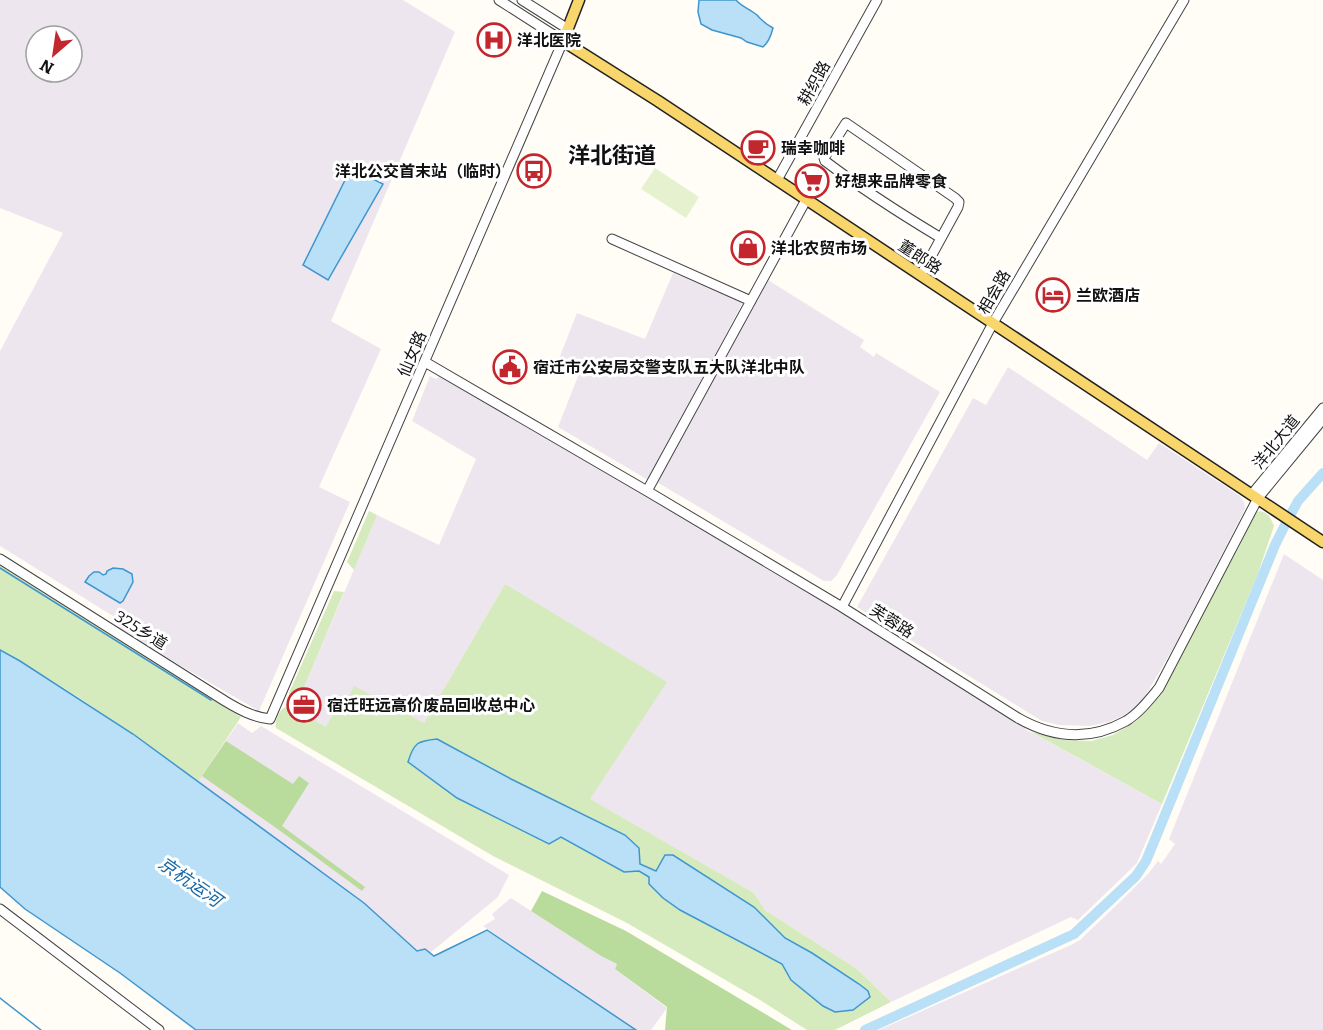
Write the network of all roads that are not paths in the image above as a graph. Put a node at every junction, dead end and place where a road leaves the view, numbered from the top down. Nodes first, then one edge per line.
1 (499, 0) edge
2 (522, 0) edge
3 (579, 0) edge
4 (877, 0) edge
5 (1184, 0) edge
6 (568, 29) junction
7 (563, 41) junction
8 (777, 180) junction
9 (806, 200) junction
10 (941, 238) junction
11 (612, 239) dead end
12 (921, 275) junction
13 (751, 301) junction
14 (993, 323) junction
15 (425, 362) junction
16 (1323, 408) edge
17 (1323, 419) edge
18 (647, 491) junction
19 (1255, 496) junction
20 (1323, 542) edge
21 (0, 559) edge
22 (842, 607) junction
23 (270, 718) joint
24 (0, 909) edge
25 (159, 1030) edge

1 - 7 street, 董郎路
2 - 6 street
3 - 6 main road, 仙女路
4 - 8 street, 耕织路
5 - 14 street, 相会路
6 - 7 main road, 仙女路
7 - 8 main road, 董郎路
7 - 15 street, 仙女路
8 - 9 main road, 董郎路
9 - 12 main road, 董郎路
9 - 13 street
10 - 10 street
10 - 12 street
11 - 13 street
12 - 14 main road, 董郎路
13 - 18 street
14 - 19 main road, 董郎路
14 - 22 street, 相会路
15 - 18 street, 芙蓉路
15 - 23 street, 仙女路
16 - 19 street, 洋北大道
17 - 19 street, 洋北大道
18 - 22 street, 芙蓉路
19 - 20 main road, 董郎路
19 - 22 street, 芙蓉路
21 - 23 street, 325乡道
24 - 25 street

